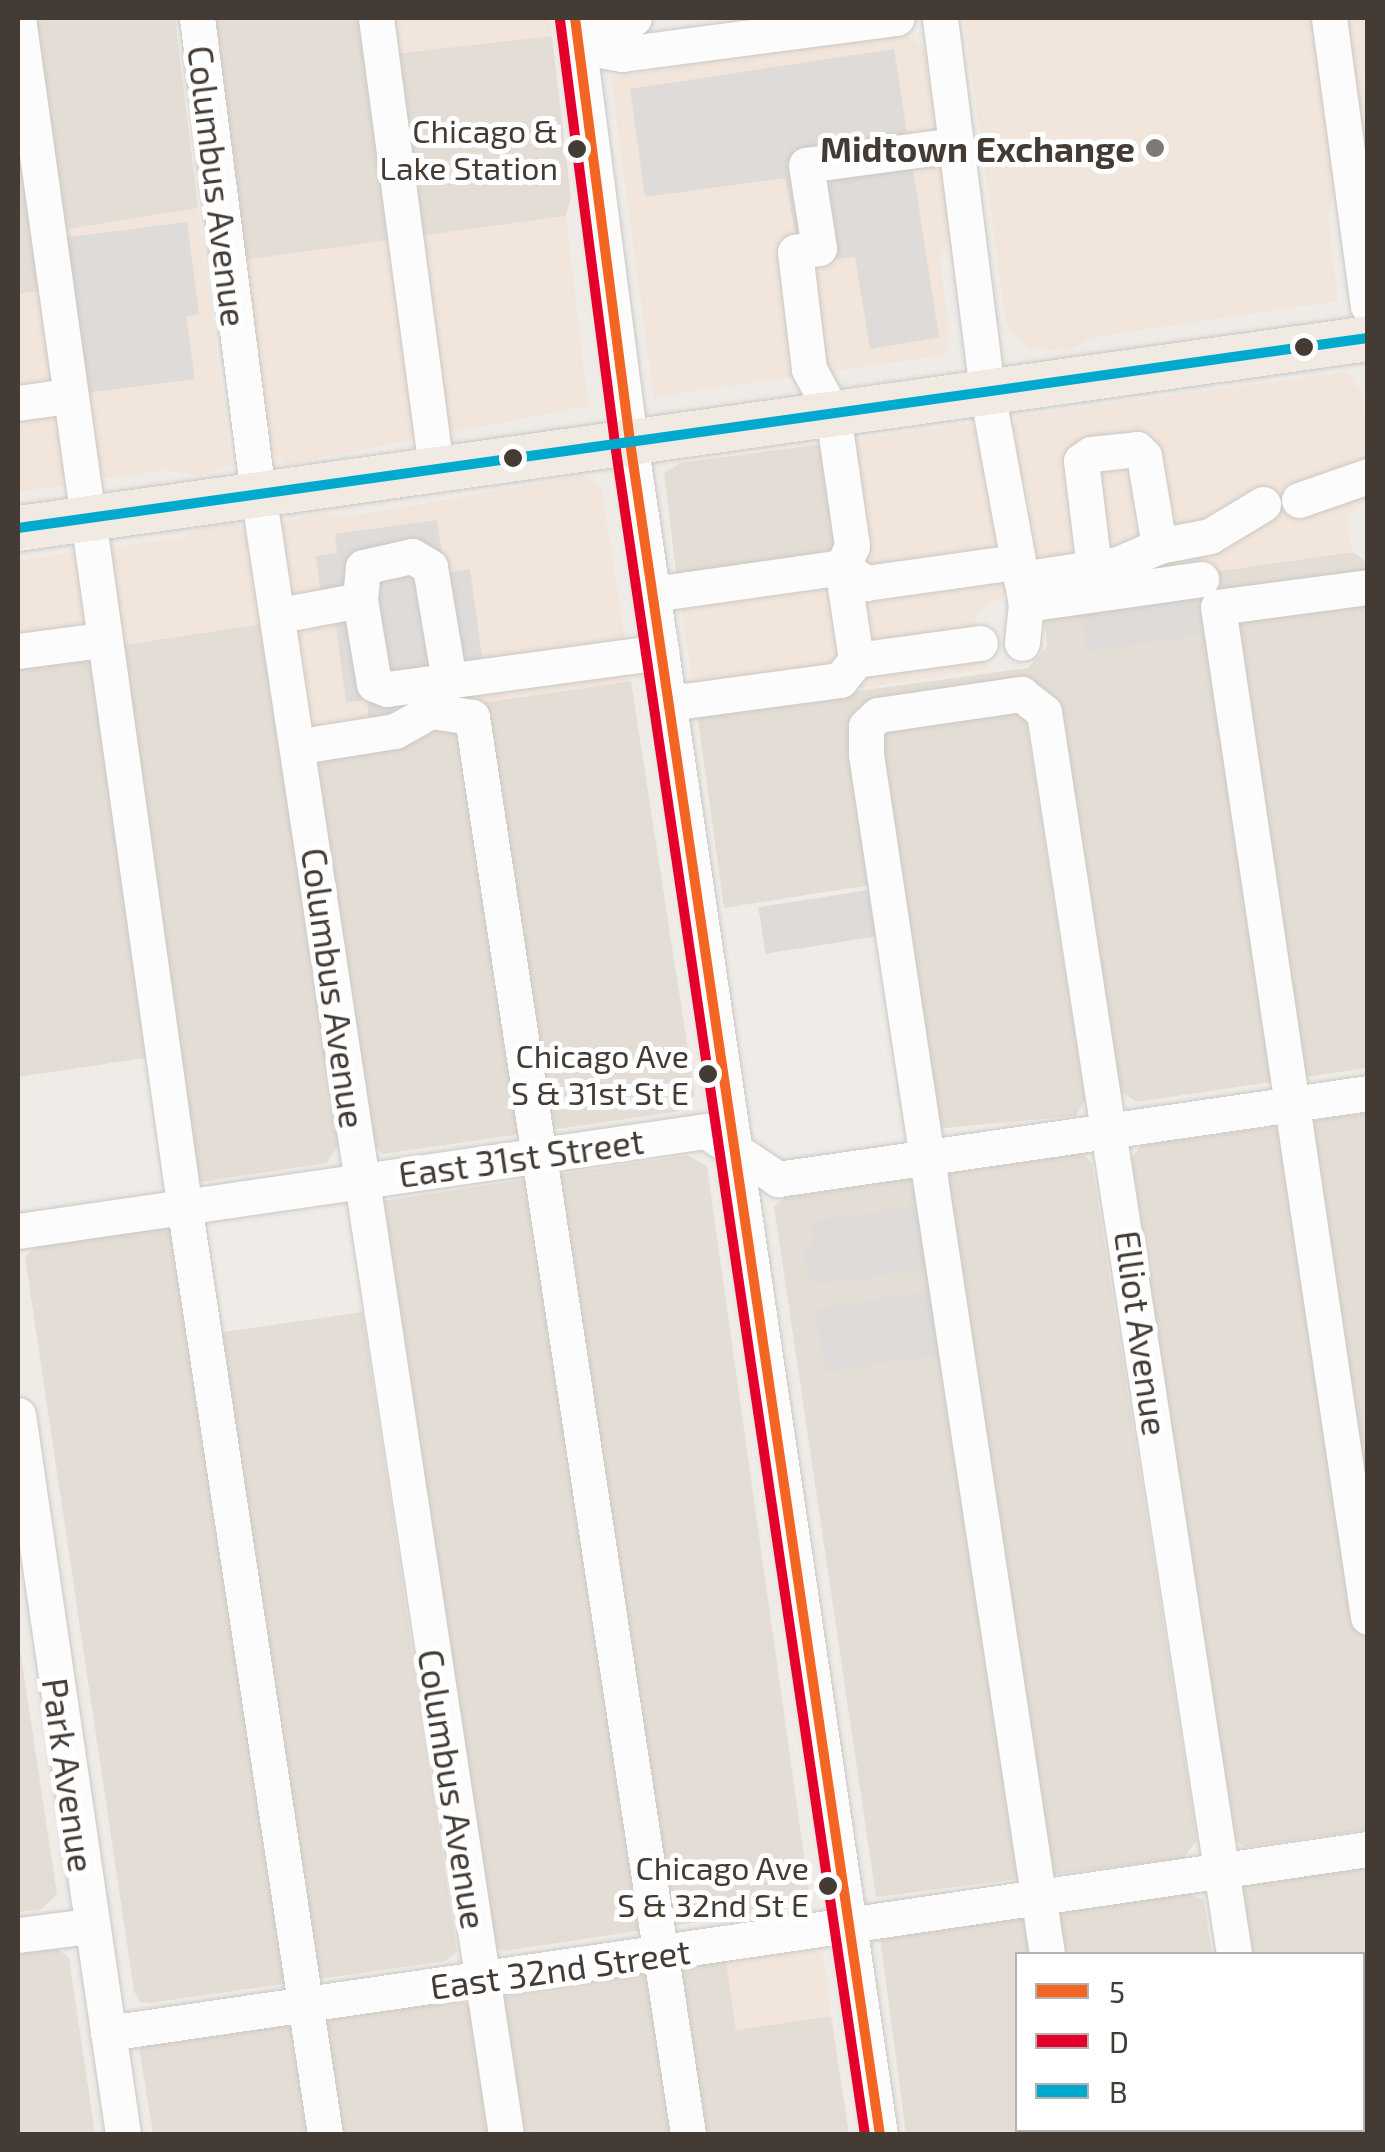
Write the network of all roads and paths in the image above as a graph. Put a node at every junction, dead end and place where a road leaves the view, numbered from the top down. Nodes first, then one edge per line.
1 (18, 18) edge
2 (197, 18) edge
3 (376, 18) edge
4 (634, 18) edge
5 (897, 18) edge
6 (940, 18) edge
7 (1329, 18) edge
8 (577, 32) edge
9 (1355, 120) edge
10 (955, 145) junction
11 (1368, 305) edge
12 (1368, 338) edge
13 (987, 392) junction
14 (68, 396) junction
15 (18, 402) edge
16 (833, 414) junction
17 (630, 442) junction
18 (436, 470) junction
19 (1368, 476) edge
20 (258, 493) junction
21 (1298, 500) dead end
22 (1263, 504) dead end
23 (85, 519) junction
24 (18, 528) edge
25 (1159, 546) junction
26 (842, 567) junction
27 (1094, 568) junction
28 (1201, 578) dead end
29 (1021, 581) junction
30 (1368, 587) edge
31 (653, 594) junction
32 (360, 600) junction
33 (280, 615) junction
34 (102, 640) junction
35 (980, 643) dead end
36 (1022, 643) dead end
37 (18, 651) edge
38 (662, 652) junction
39 (856, 660) junction
40 (449, 681) junction
41 (670, 703) junction
42 (301, 746) junction
43 (1368, 1093) edge
44 (1293, 1104) junction
45 (1112, 1129) junction
46 (538, 1154) junction
47 (928, 1157) junction
48 (738, 1158) junction
49 (361, 1180) junction
50 (184, 1204) junction
51 (18, 1231) edge
52 (18, 1415) edge
53 (1368, 1616) edge
54 (1368, 1850) edge
55 (1221, 1872) junction
56 (1038, 1899) junction
57 (90, 1926) junction
58 (848, 1926) junction
59 (18, 1935) edge
60 (1047, 1952) edge
61 (1234, 1952) edge
62 (661, 1953) junction
63 (482, 1979) junction
64 (306, 2005) junction
65 (108, 2034) junction
66 (124, 2134) edge
67 (326, 2134) edge
68 (506, 2134) edge
69 (688, 2134) edge
70 (880, 2134) edge

1 - 14 street
2 - 20 street, Columbus Avenue
3 - 18 street
4 - 8 street
5 - 8 street
6 - 10 street
7 - 9 street
8 - 17 street
9 - 11 street
10 - 13 street
10 - 16 street
12 - 13 main road
13 - 16 main road
13 - 29 street
14 - 15 street
14 - 23 street
16 - 17 main road
16 - 26 street
17 - 18 main road
17 - 31 street
18 - 20 main road
19 - 21 street
20 - 23 main road
20 - 33 street, Columbus Avenue
22 - 25 street
23 - 24 main road
23 - 34 street
25 - 27 street
25 - 27 street
26 - 29 street
26 - 31 street
26 - 39 street
27 - 29 street
28 - 29 street
29 - 36 street
30 - 44 street
31 - 38 street
32 - 33 street
32 - 40 street
32 - 40 street
33 - 42 street, Columbus Avenue
34 - 37 street
34 - 50 street
35 - 39 street
38 - 40 street
38 - 41 street
39 - 41 street
41 - 48 street
42 - 46 street
42 - 49 street, Columbus Avenue
43 - 44 street, East 31st Street
44 - 45 street, East 31st Street
44 - 53 street
45 - 47 street, East 31st Street
45 - 47 street, Elliot Avenue
45 - 55 street, Elliot Avenue
46 - 48 street, East 31st Street
46 - 49 street, East 31st Street
46 - 62 street
47 - 48 street, East 31st Street
47 - 56 street
48 - 58 street
49 - 50 street, East 31st Street
49 - 63 street, Columbus Avenue
50 - 51 street, East 31st Street
50 - 64 street
52 - 57 street, Park Avenue
54 - 55 street, East 32nd Street
55 - 56 street, East 32nd Street
55 - 61 street, Elliot Avenue
56 - 58 street, East 32nd Street
56 - 60 street
57 - 59 street
57 - 65 street, Park Avenue
58 - 62 street, East 32nd Street
58 - 70 street
62 - 63 street, East 32nd Street
62 - 69 street
63 - 64 street, East 32nd Street
63 - 68 street, Columbus Avenue
64 - 65 street, East 32nd Street
64 - 67 street
65 - 66 street, Park Avenue

